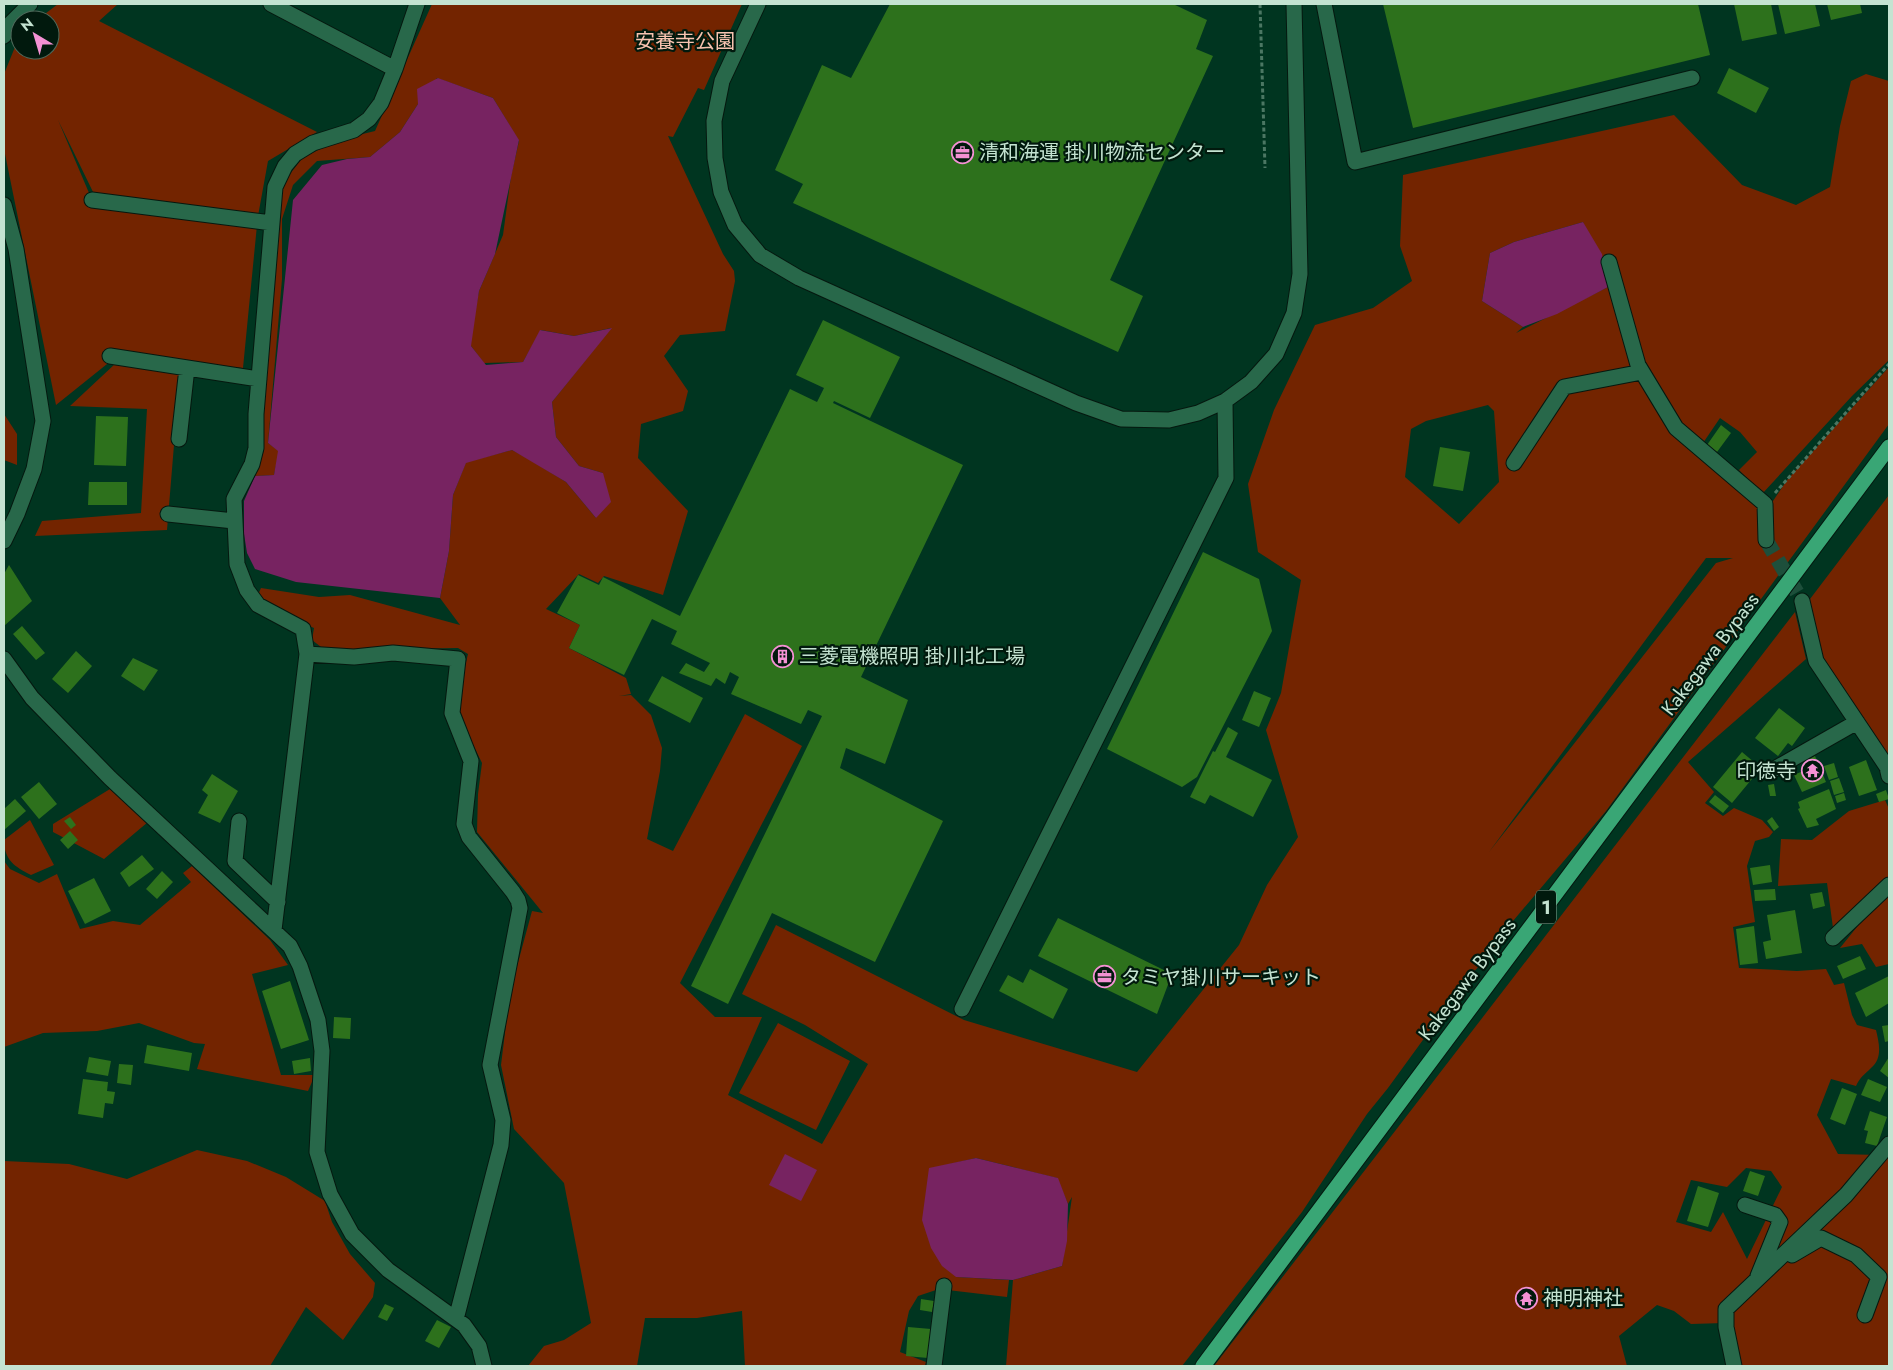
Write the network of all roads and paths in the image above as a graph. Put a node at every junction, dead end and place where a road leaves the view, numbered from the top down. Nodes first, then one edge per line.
1 (30, 4) edge
2 (271, 4) edge
3 (417, 4) edge
4 (758, 4) edge
5 (1260, 4) edge
6 (1294, 4) edge
7 (1324, 4) edge
8 (4, 36) edge
9 (395, 69) junction
10 (1692, 78) dead end
11 (1265, 168) dead end
12 (92, 200) dead end
13 (4, 205) edge
14 (272, 223) junction
15 (1608, 262) dead end
16 (110, 356) dead end
17 (1889, 364) edge
18 (187, 368) junction
19 (1642, 372) junction
20 (259, 379) junction
21 (1225, 401) junction
22 (179, 439) dead end
23 (1889, 447) edge
24 (1514, 463) dead end
25 (1765, 504) junction
26 (168, 514) dead end
27 (234, 521) junction
28 (1766, 540) tunnel mouth
29 (4, 541) edge
30 (1802, 601) tunnel mouth
31 (307, 654) junction
32 (4, 659) edge
33 (1857, 722) junction
34 (1771, 771) dead end
35 (1889, 776) edge
36 (239, 822) dead end
37 (1889, 885) edge
38 (278, 902) junction
39 (274, 930) junction
40 (1833, 938) dead end
41 (962, 1009) dead end
42 (1889, 1144) edge
43 (1745, 1205) dead end
44 (1769, 1268) junction
45 (1755, 1282) junction
46 (944, 1286) dead end
47 (1865, 1315) dead end
48 (456, 1319) junction
49 (484, 1366) edge
50 (934, 1366) edge
51 (1203, 1366) edge
52 (1734, 1366) edge

1 - 8 street
2 - 9 street
3 - 9 street
4 - 21 street
5 - 11 path
6 - 21 street
7 - 10 street
9 - 14 street
12 - 14 street
13 - 29 street
14 - 20 street
15 - 19 street
16 - 18 street
17 - 25 path
18 - 20 street
18 - 22 street
19 - 24 street
19 - 25 street
20 - 27 street
21 - 41 street
23 - 51 highway, Kakegawa Bypass / 1
25 - 28 street
26 - 27 street
27 - 31 street
30 - 33 street
31 - 38 street
31 - 48 street
32 - 39 street
33 - 34 street
33 - 35 street
36 - 38 street
37 - 40 street
38 - 39 street
39 - 48 street
42 - 44 street
43 - 45 street
44 - 45 street
44 - 47 street
45 - 52 street
46 - 50 street
48 - 49 street

